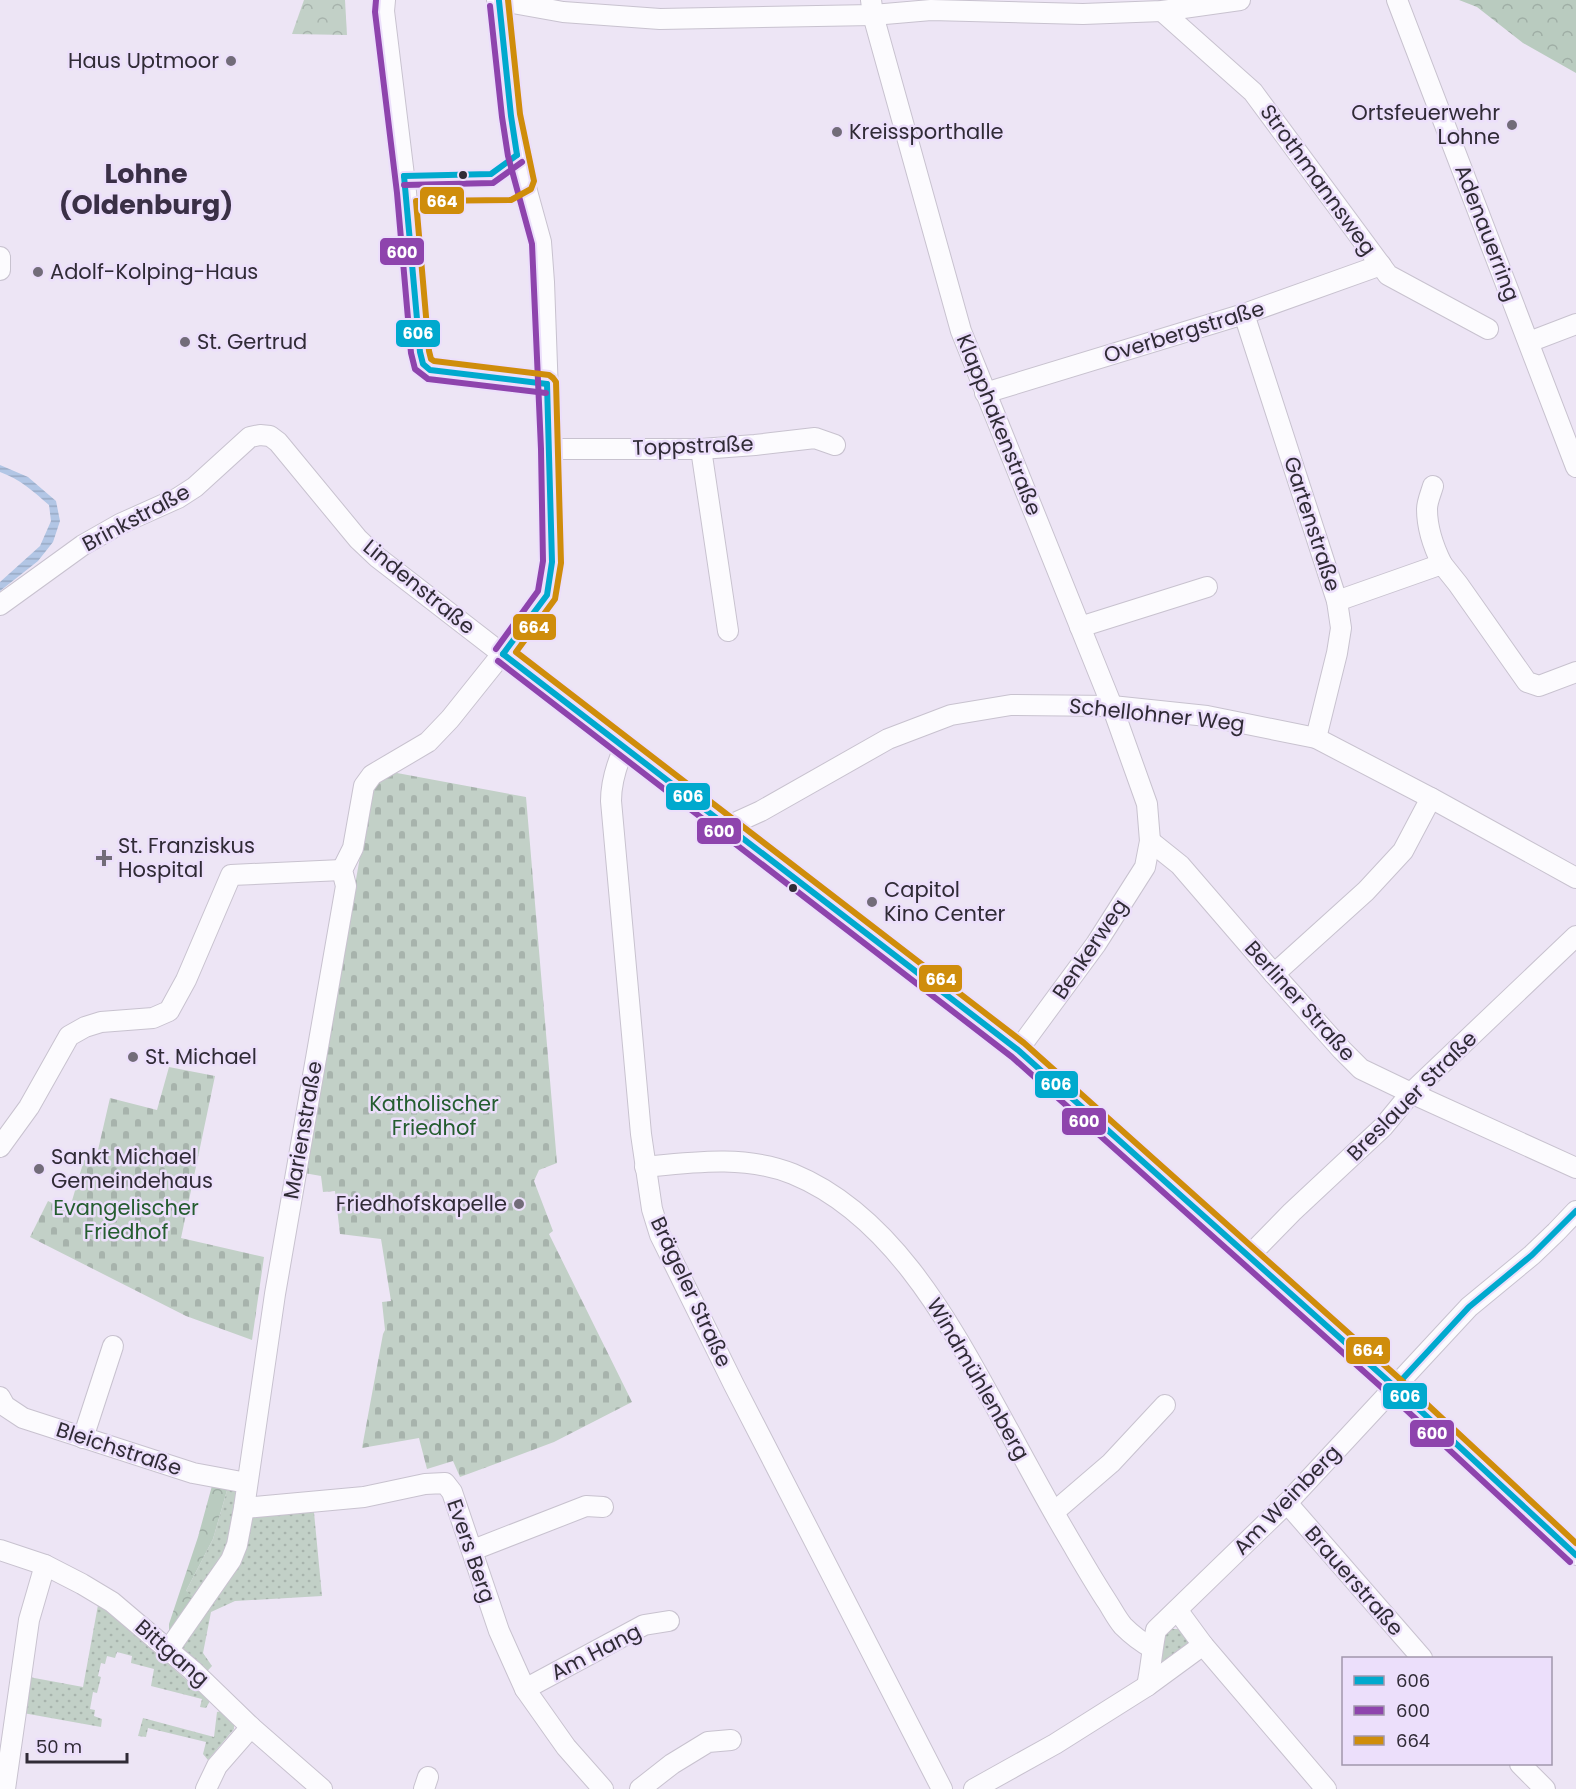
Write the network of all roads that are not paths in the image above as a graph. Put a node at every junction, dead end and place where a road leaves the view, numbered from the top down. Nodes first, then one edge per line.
1 (385, 0) edge
2 (498, 0) edge
3 (1240, 0) edge
4 (1397, 0) edge
5 (872, 7) edge
6 (1162, 11) junction
7 (0, 256) edge
8 (1381, 265) junction
9 (0, 270) edge
10 (1244, 314) junction
11 (1576, 324) edge
12 (1488, 329) dead end
13 (1529, 342) junction
14 (547, 384) junction
15 (985, 393) junction
16 (270, 436) joint
17 (835, 446) dead end
18 (701, 448) junction
19 (550, 449) junction
20 (1576, 466) edge
21 (1433, 486) dead end
22 (1442, 564) junction
23 (1207, 587) dead end
24 (1337, 601) junction
25 (0, 605) edge
26 (1080, 627) junction
27 (728, 631) dead end
28 (503, 654) junction
29 (1576, 672) edge
30 (1112, 706) junction
31 (1316, 738) junction
32 (624, 748) junction
33 (1431, 798) junction
34 (729, 826) junction
35 (1150, 841) junction
36 (342, 870) junction
37 (1576, 878) edge
38 (1576, 936) edge
39 (1274, 974) junction
40 (1018, 1050) junction
41 (1411, 1094) junction
42 (0, 1147) edge
43 (645, 1167) junction
44 (1576, 1168) edge
45 (1576, 1211) edge
46 (1249, 1256) junction
47 (113, 1346) dead end
48 (1395, 1387) junction
49 (0, 1397) edge
50 (1165, 1405) dead end
51 (83, 1438) junction
52 (247, 1483) junction
53 (1287, 1503) junction
54 (603, 1507) dead end
55 (244, 1509) junction
56 (1054, 1512) junction
57 (0, 1550) edge
58 (473, 1551) junction
59 (1576, 1555) edge
60 (45, 1565) junction
61 (1178, 1611) junction
62 (669, 1622) dead end
63 (1203, 1645) junction
64 (1152, 1648) junction
65 (169, 1649) junction
66 (1420, 1657) edge
67 (1147, 1686) junction
68 (525, 1689) junction
69 (251, 1727) junction
70 (731, 1740) dead end
71 (1521, 1765) edge
72 (937, 1788) edge
73 (5, 1789) edge
74 (206, 1789) edge
75 (322, 1789) edge
76 (603, 1789) edge
77 (640, 1789) edge
78 (974, 1789) edge
79 (1326, 1789) edge
80 (1545, 1789) edge

1 - 14 street
2 - 5 street
2 - 14 street, Marienstraße
3 - 6 street
4 - 13 street, Adenauerring
5 - 6 street
5 - 15 street, Klapphakenstraße
6 - 8 street, Strothmannsweg
7 - 9 street
8 - 10 street, Overbergstraße
8 - 12 street, Strothmannsweg
10 - 15 street, Overbergstraße
10 - 24 street, Gartenstraße
11 - 13 street
13 - 20 street, Adenauerring
14 - 19 street, Marienstraße
15 - 26 street, Klapphakenstraße
16 - 25 street, Brinkstraße
16 - 28 street, Lindenstraße
17 - 18 street, Toppstraße
18 - 19 street, Toppstraße
18 - 27 street
19 - 28 street, Marienstraße
21 - 22 street
22 - 24 street
22 - 29 street
23 - 26 street
24 - 31 street, Gartenstraße
26 - 30 street, Klapphakenstraße
28 - 32 street, Lindenstraße
28 - 36 street, Marienstraße
30 - 31 street, Schellohner Weg
30 - 34 street, Schellohner Weg
30 - 35 street, Klapphakenstraße
31 - 33 street, Schellohner Weg
32 - 34 street, Lindenstraße
32 - 43 street, Brägeler Straße
33 - 37 street, Schellohner Weg
33 - 39 street
34 - 40 street, Lindenstraße
35 - 39 street, Berliner Straße
35 - 40 street, Benkerweg
36 - 42 street
36 - 52 street, Marienstraße
38 - 41 street, Breslauer Straße
39 - 41 street, Berliner Straße
40 - 46 street, Lindenstraße
41 - 44 street, Berliner Straße
41 - 46 street, Breslauer Straße
43 - 56 street, Windmühlenberg
43 - 72 street, Brägeler Straße
45 - 48 street
46 - 48 street, Lindenstraße
47 - 51 street
48 - 53 street, Am Weinberg
48 - 59 street, Lindenstraße
49 - 51 street, Bleichstraße
50 - 56 street
51 - 52 street, Bleichstraße
52 - 55 street, Marienstraße
53 - 61 street, Am Weinberg
53 - 66 street, Brauerstraße
54 - 58 street
55 - 58 street, Evers Berg
55 - 65 street, Marienstraße
56 - 64 street, Windmühlenberg
57 - 60 street, Bittgang
58 - 68 street, Evers Berg
60 - 65 street, Bittgang
60 - 73 street
61 - 63 street
61 - 64 street, Am Weinberg
62 - 68 street, Am Hang
63 - 67 street
63 - 79 street
64 - 67 street
65 - 69 street, Bittgang
67 - 78 street
68 - 76 street, Evers Berg
69 - 74 street
69 - 75 street, Bittgang
70 - 77 street
71 - 80 street

